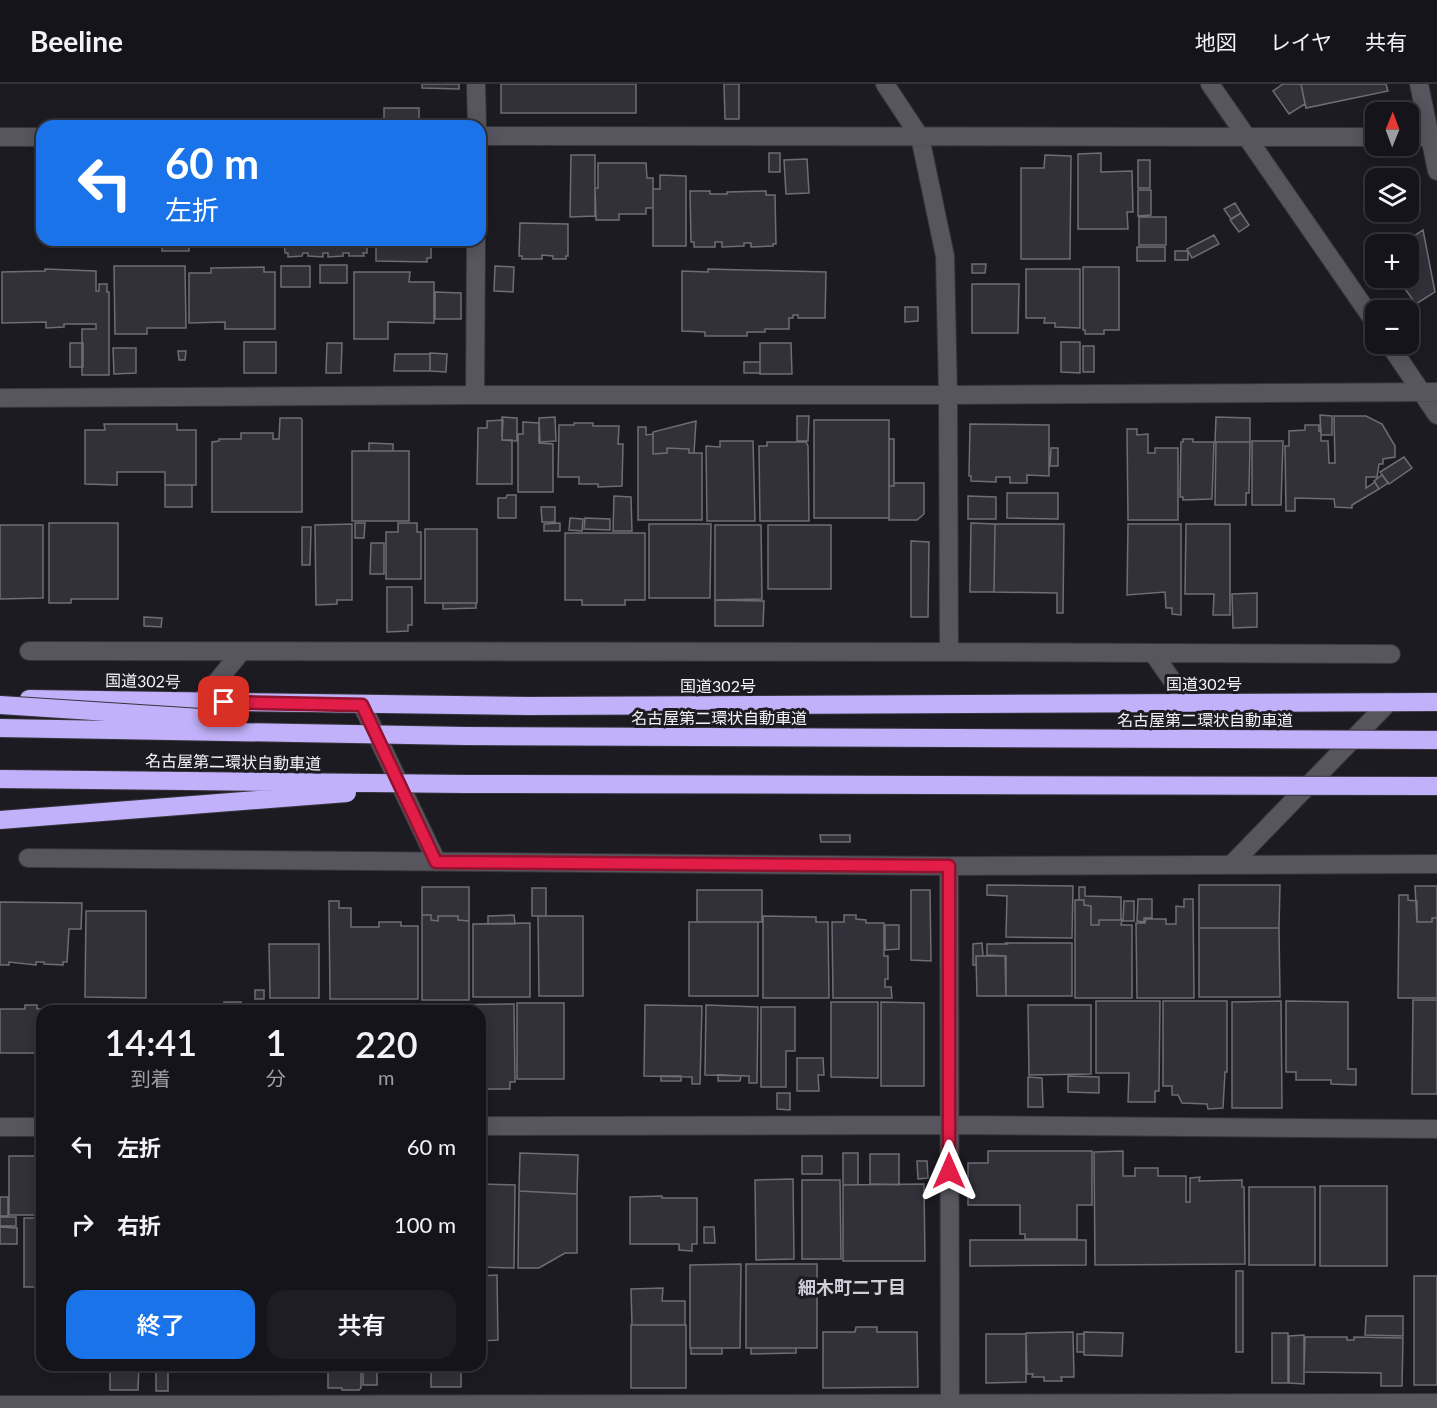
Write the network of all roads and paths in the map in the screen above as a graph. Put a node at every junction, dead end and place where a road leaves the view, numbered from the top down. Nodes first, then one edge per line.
1 (476, 84) edge
2 (885, 84) edge
3 (1210, 84) edge
4 (1419, 84) edge
5 (477, 120) edge
6 (36, 136) edge
7 (486, 136) edge
8 (0, 137) edge
9 (920, 137) junction
10 (1365, 137) edge
11 (1433, 137) edge
12 (1246, 138) junction
13 (1437, 171) edge
14 (476, 246) edge
15 (1365, 308) edge
16 (1398, 354) edge
17 (1430, 392) edge
18 (475, 394) junction
19 (948, 396) junction
20 (0, 398) edge
21 (1437, 414) edge
22 (29, 651) dead end
23 (241, 651) junction
24 (949, 651) junction
25 (1153, 653) junction
26 (1391, 654) dead end
27 (0, 699) edge
28 (201, 701) junction
29 (1389, 702) junction
30 (1437, 702) edge
31 (1188, 703) junction
32 (0, 705) edge
33 (362, 705) junction
34 (0, 728) edge
35 (465, 736) junction
36 (1437, 740) edge
37 (0, 779) edge
38 (465, 784) junction
39 (1437, 786) edge
40 (0, 820) edge
41 (28, 858) dead end
42 (436, 862) junction
43 (1437, 864) edge
44 (1231, 865) junction
45 (949, 866) junction
46 (949, 1125) junction
47 (486, 1126) edge
48 (0, 1127) edge
49 (36, 1127) edge
50 (1437, 1129) edge
51 (1437, 1403) edge
52 (0, 1405) edge
53 (950, 1406) edge

1 - 5 street
2 - 9 street
3 - 12 street
4 - 11 street
6 - 8 street
7 - 9 street
9 - 12 street
9 - 19 street
10 - 12 street
11 - 13 street
12 - 15 street
14 - 18 street
16 - 17 street
17 - 19 street
17 - 21 street
18 - 19 street
18 - 20 street
19 - 24 street
22 - 23 street
23 - 24 street
23 - 28 street
24 - 25 street
25 - 26 street
25 - 31 street
27 - 28 highway, 国道302号
28 - 33 highway, 国道302号
29 - 30 highway, 国道302号
29 - 31 highway, 国道302号
29 - 44 street
31 - 33 highway, 国道302号
32 - 35 highway, bridge
33 - 42 street
34 - 35 highway, 名古屋第二環状自動車道, bridge
35 - 36 highway, 名古屋第二環状自動車道, bridge
37 - 38 highway, 名古屋第二環状自動車道, bridge
38 - 39 highway, 名古屋第二環状自動車道, bridge
38 - 40 highway, bridge
41 - 42 street
42 - 45 street
43 - 44 street
44 - 45 street
45 - 46 street
46 - 47 street
46 - 50 street
46 - 53 street
48 - 49 street
51 - 53 street
52 - 53 street

